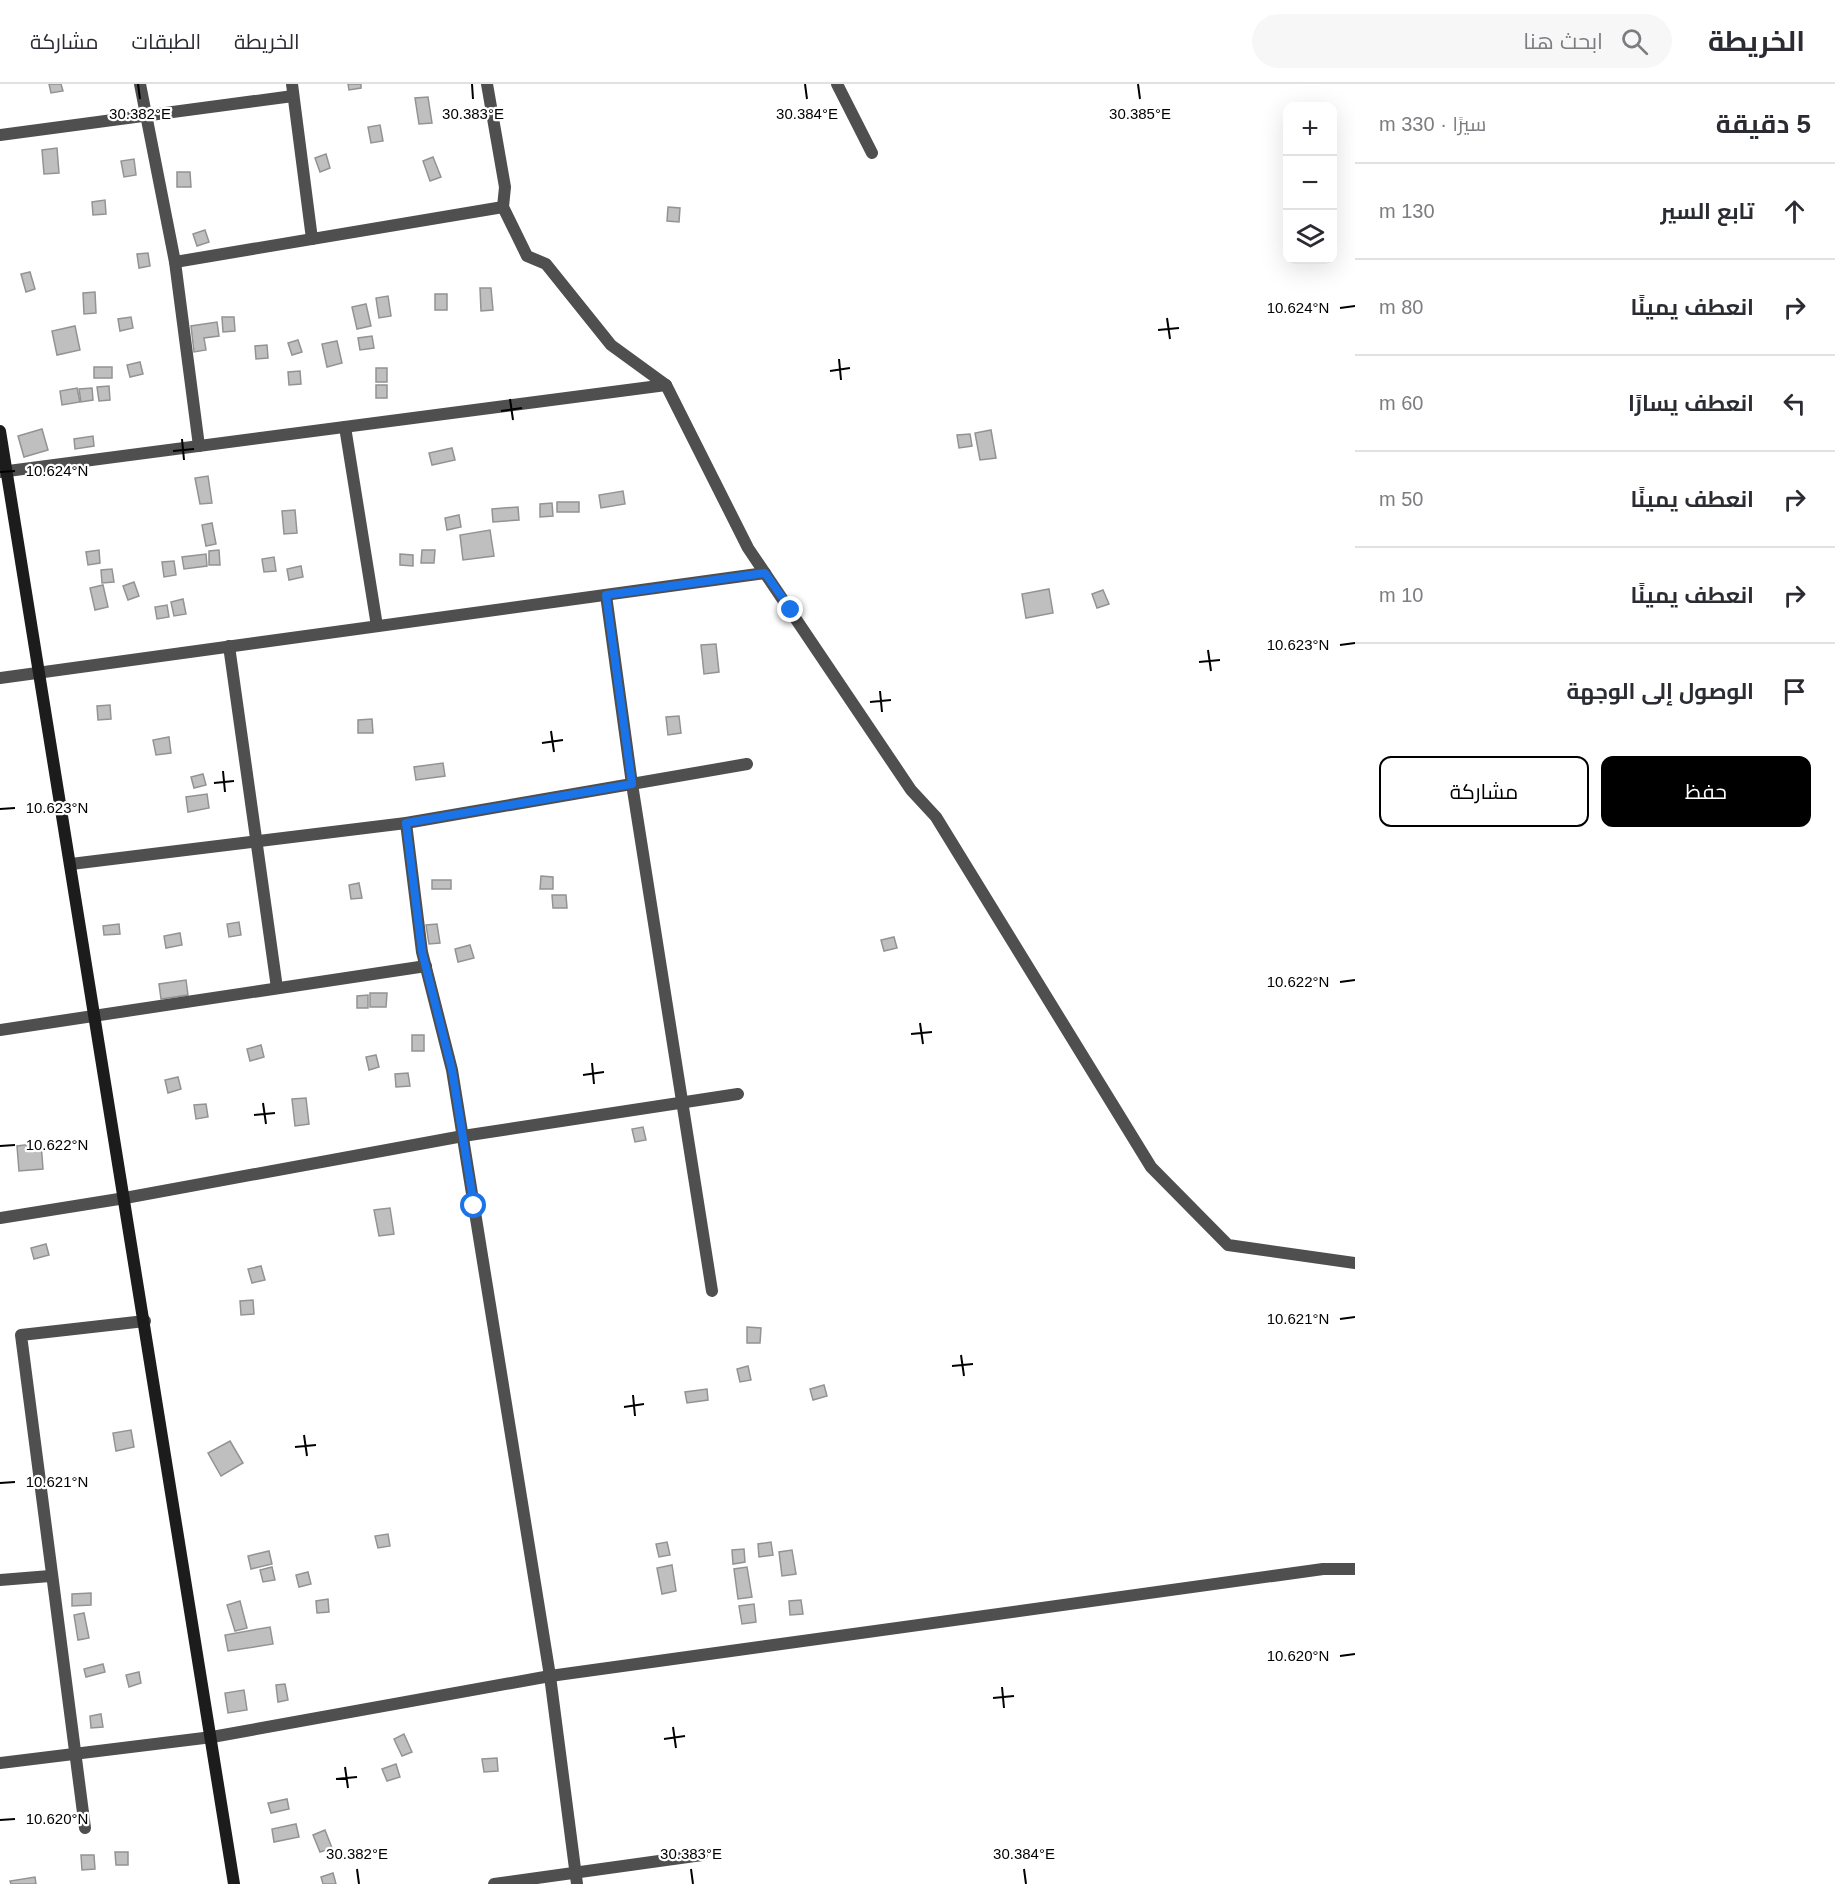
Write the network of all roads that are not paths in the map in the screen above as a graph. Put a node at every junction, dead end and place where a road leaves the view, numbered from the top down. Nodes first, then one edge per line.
1 (140, 84) edge
2 (487, 84) edge
3 (837, 84) edge
4 (292, 90) edge
5 (144, 116) junction
6 (0, 135) edge
7 (872, 153) dead end
8 (503, 207) junction
9 (312, 239) junction
10 (175, 262) junction
11 (666, 385) junction
12 (345, 427) junction
13 (0, 431) edge
14 (200, 446) junction
15 (3, 472) edge
16 (765, 573) junction
17 (606, 595) junction
18 (377, 626) junction
19 (229, 646) junction
20 (39, 672) junction
21 (0, 678) edge
22 (747, 764) dead end
23 (632, 784) junction
24 (406, 823) junction
25 (256, 841) junction
26 (71, 864) junction
27 (426, 966) junction
28 (277, 988) junction
29 (95, 1015) junction
30 (0, 1030) edge
31 (738, 1094) dead end
32 (683, 1102) junction
33 (463, 1136) junction
34 (125, 1198) junction
35 (0, 1218) edge
36 (1355, 1263) edge
37 (711, 1291) dead end
38 (145, 1321) junction
39 (1355, 1569) edge
40 (50, 1576) junction
41 (0, 1580) edge
42 (550, 1676) junction
43 (212, 1737) junction
44 (75, 1753) junction
45 (0, 1763) edge
46 (85, 1828) dead end
47 (702, 1856) dead end
48 (577, 1878) edge
49 (234, 1884) edge
50 (494, 1884) edge

1 - 5 street
2 - 8 street
3 - 7 street
4 - 5 street
4 - 9 street
5 - 6 street
5 - 10 street
8 - 9 street
8 - 11 street
9 - 10 street
10 - 14 street
11 - 12 street
11 - 16 street
12 - 14 street
12 - 18 street
13 - 15 main road
14 - 15 street
15 - 20 main road
16 - 17 street
16 - 36 street
17 - 18 street
17 - 23 street
18 - 19 street
19 - 20 street
19 - 25 street
20 - 21 street
20 - 26 main road
22 - 23 street
23 - 24 street
23 - 32 street
24 - 25 street
24 - 27 street
25 - 26 street
25 - 28 street
26 - 29 main road
27 - 28 street
27 - 33 street
28 - 29 street
29 - 30 street
29 - 34 main road
31 - 32 street
32 - 33 street
32 - 37 street
33 - 34 street
33 - 42 street
34 - 35 street
34 - 38 main road
38 - 40 street
38 - 43 main road
39 - 42 street
40 - 41 street
40 - 44 street
42 - 43 street
42 - 48 street
43 - 44 street
43 - 49 main road
44 - 45 street
44 - 46 street
47 - 48 street
48 - 50 street

